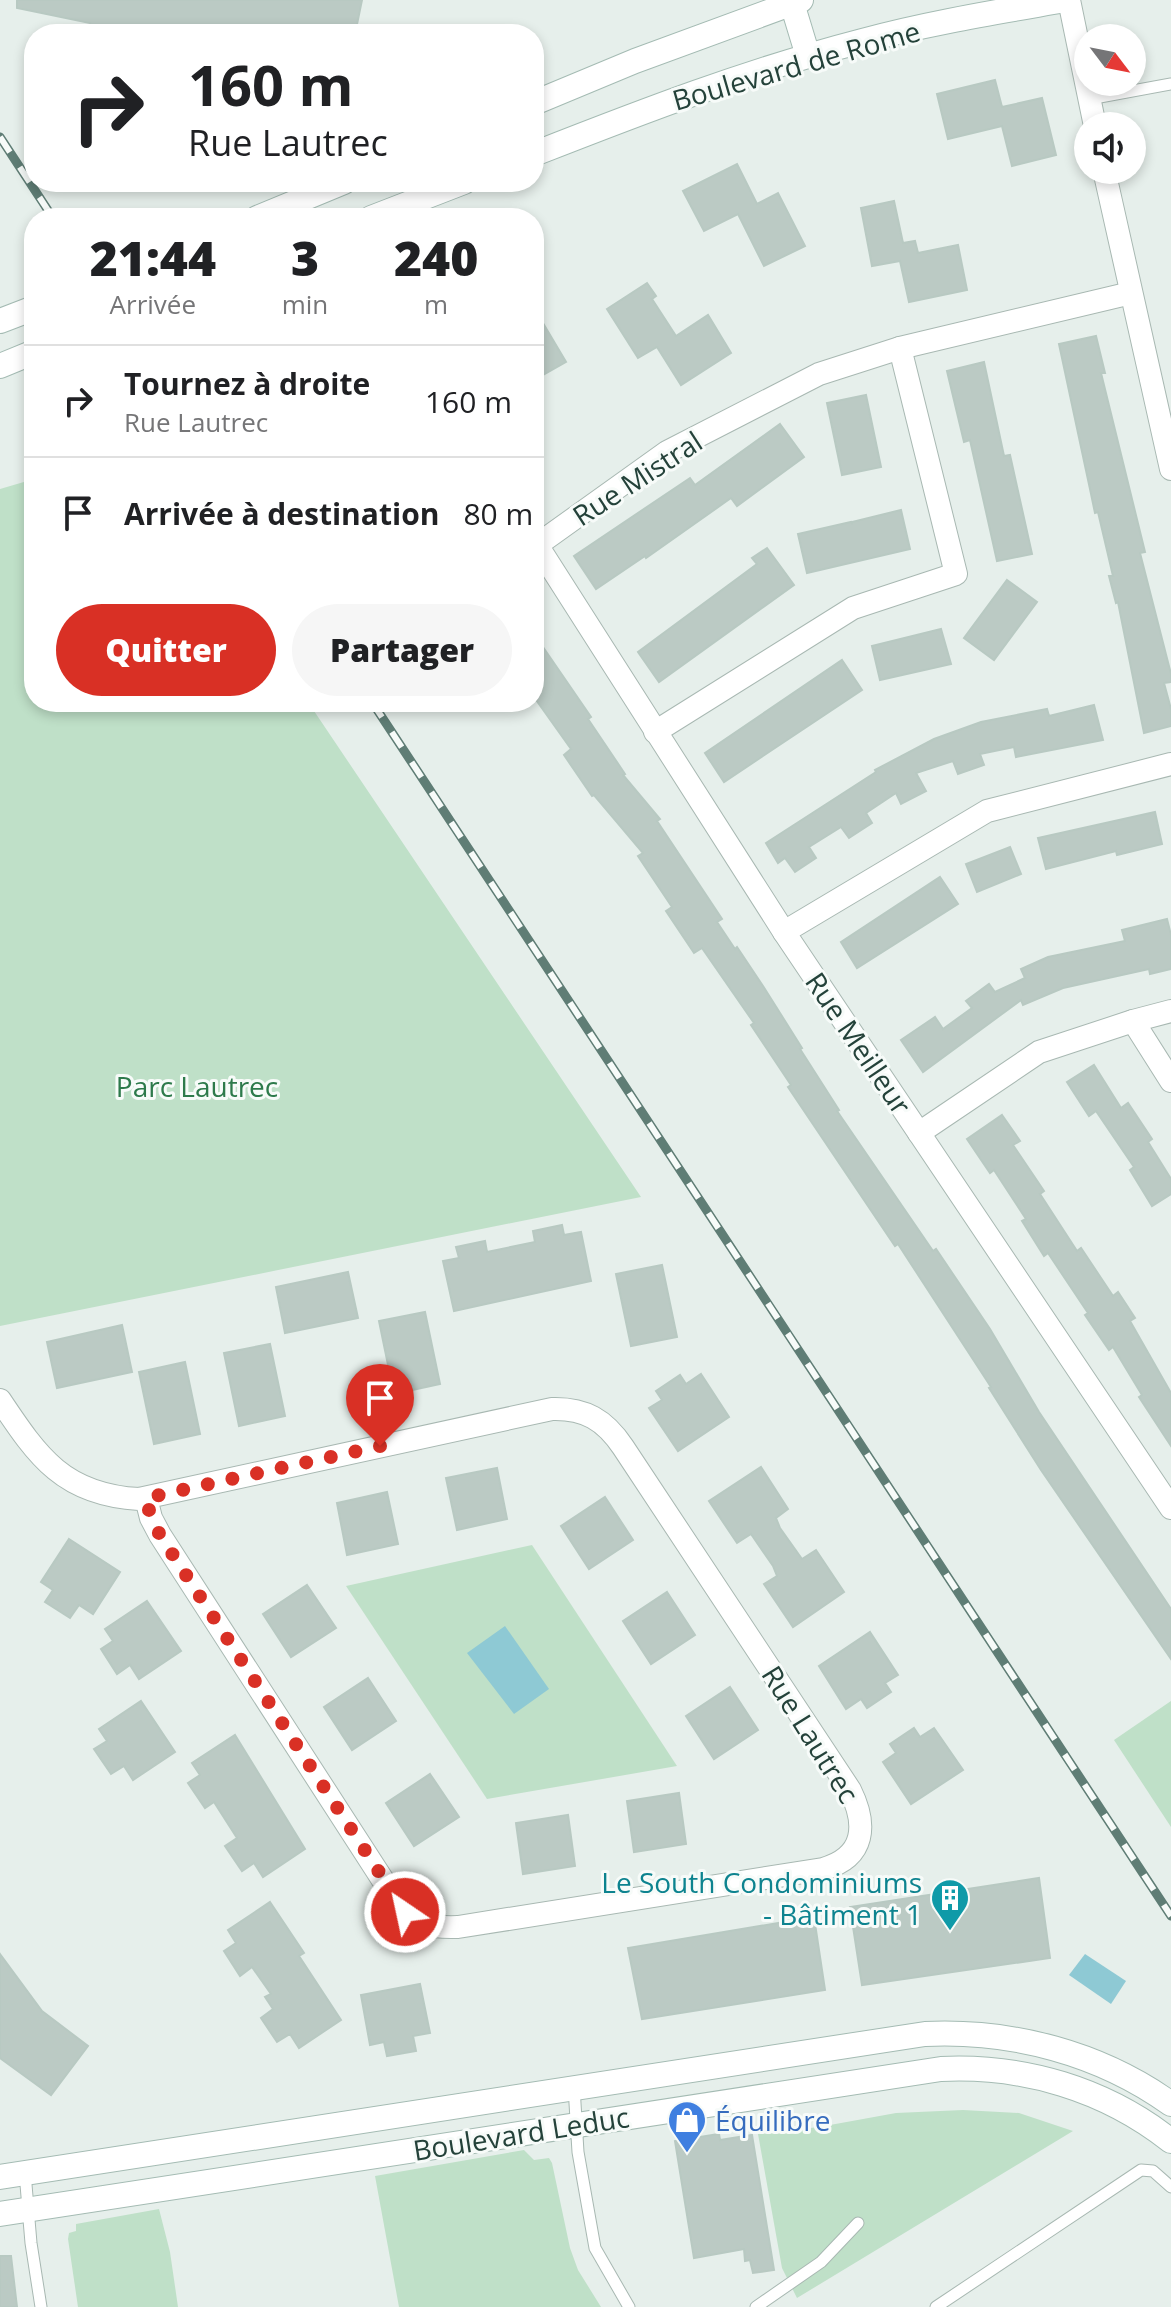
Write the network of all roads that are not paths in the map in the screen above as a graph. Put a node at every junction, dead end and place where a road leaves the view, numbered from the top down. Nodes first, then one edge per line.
1 (1067, 0) edge
2 (795, 1) edge
3 (808, 56) junction
4 (1171, 84) edge
5 (544, 99) edge
6 (1089, 99) junction
7 (1092, 112) edge
8 (544, 150) edge
9 (1107, 184) edge
10 (320, 192) edge
11 (438, 192) edge
12 (281, 208) edge
13 (397, 208) edge
14 (1131, 293) junction
15 (24, 312) edge
16 (0, 321) edge
17 (900, 348) junction
18 (24, 356) edge
19 (0, 366) edge
20 (1171, 469) edge
21 (544, 540) edge
22 (544, 556) edge
23 (655, 732) junction
24 (1171, 764) edge
25 (784, 932) junction
26 (1171, 1011) edge
27 (1133, 1021) junction
28 (1171, 1081) edge
29 (919, 1133) junction
30 (0, 1400) edge
31 (1167, 1495) edge
32 (146, 1498) junction
33 (574, 2087) junction
34 (1171, 2104) edge
35 (577, 2124) junction
36 (1171, 2141) edge
37 (25, 2173) junction
38 (0, 2177) edge
39 (1171, 2187) edge
40 (28, 2209) junction
41 (0, 2214) edge
42 (858, 2223) dead end
43 (41, 2307) edge
44 (629, 2307) edge
45 (756, 2307) edge
46 (936, 2307) edge

1 - 3 street, Boulevard de Rome
1 - 6 street
2 - 3 street
2 - 5 street, Boulevard de Rome
3 - 8 street, Boulevard de Rome
4 - 6 lane
6 - 7 street
9 - 14 street
10 - 12 street
11 - 13 street
14 - 17 street, Rue Mistral
14 - 20 street
15 - 16 street
17 - 21 street, Rue Mistral
17 - 23 street
18 - 19 street
22 - 23 street, Rue Mistral
23 - 25 street, Rue Mistral
24 - 25 street
25 - 29 street, Rue Meilleur
26 - 27 street
27 - 28 street
27 - 29 street
29 - 31 street, Rue Meilleur
30 - 32 street, Rue Lautrec
32 - 32 street, Rue Lautrec
33 - 34 street, Boulevard Leduc
33 - 35 lane
33 - 37 street, Boulevard Leduc
35 - 36 street, Boulevard Leduc
35 - 40 street, Boulevard Leduc
35 - 44 lane
37 - 38 street, Boulevard Leduc
37 - 40 lane
39 - 46 lane
40 - 41 street, Boulevard Leduc
40 - 43 lane
42 - 45 lane

